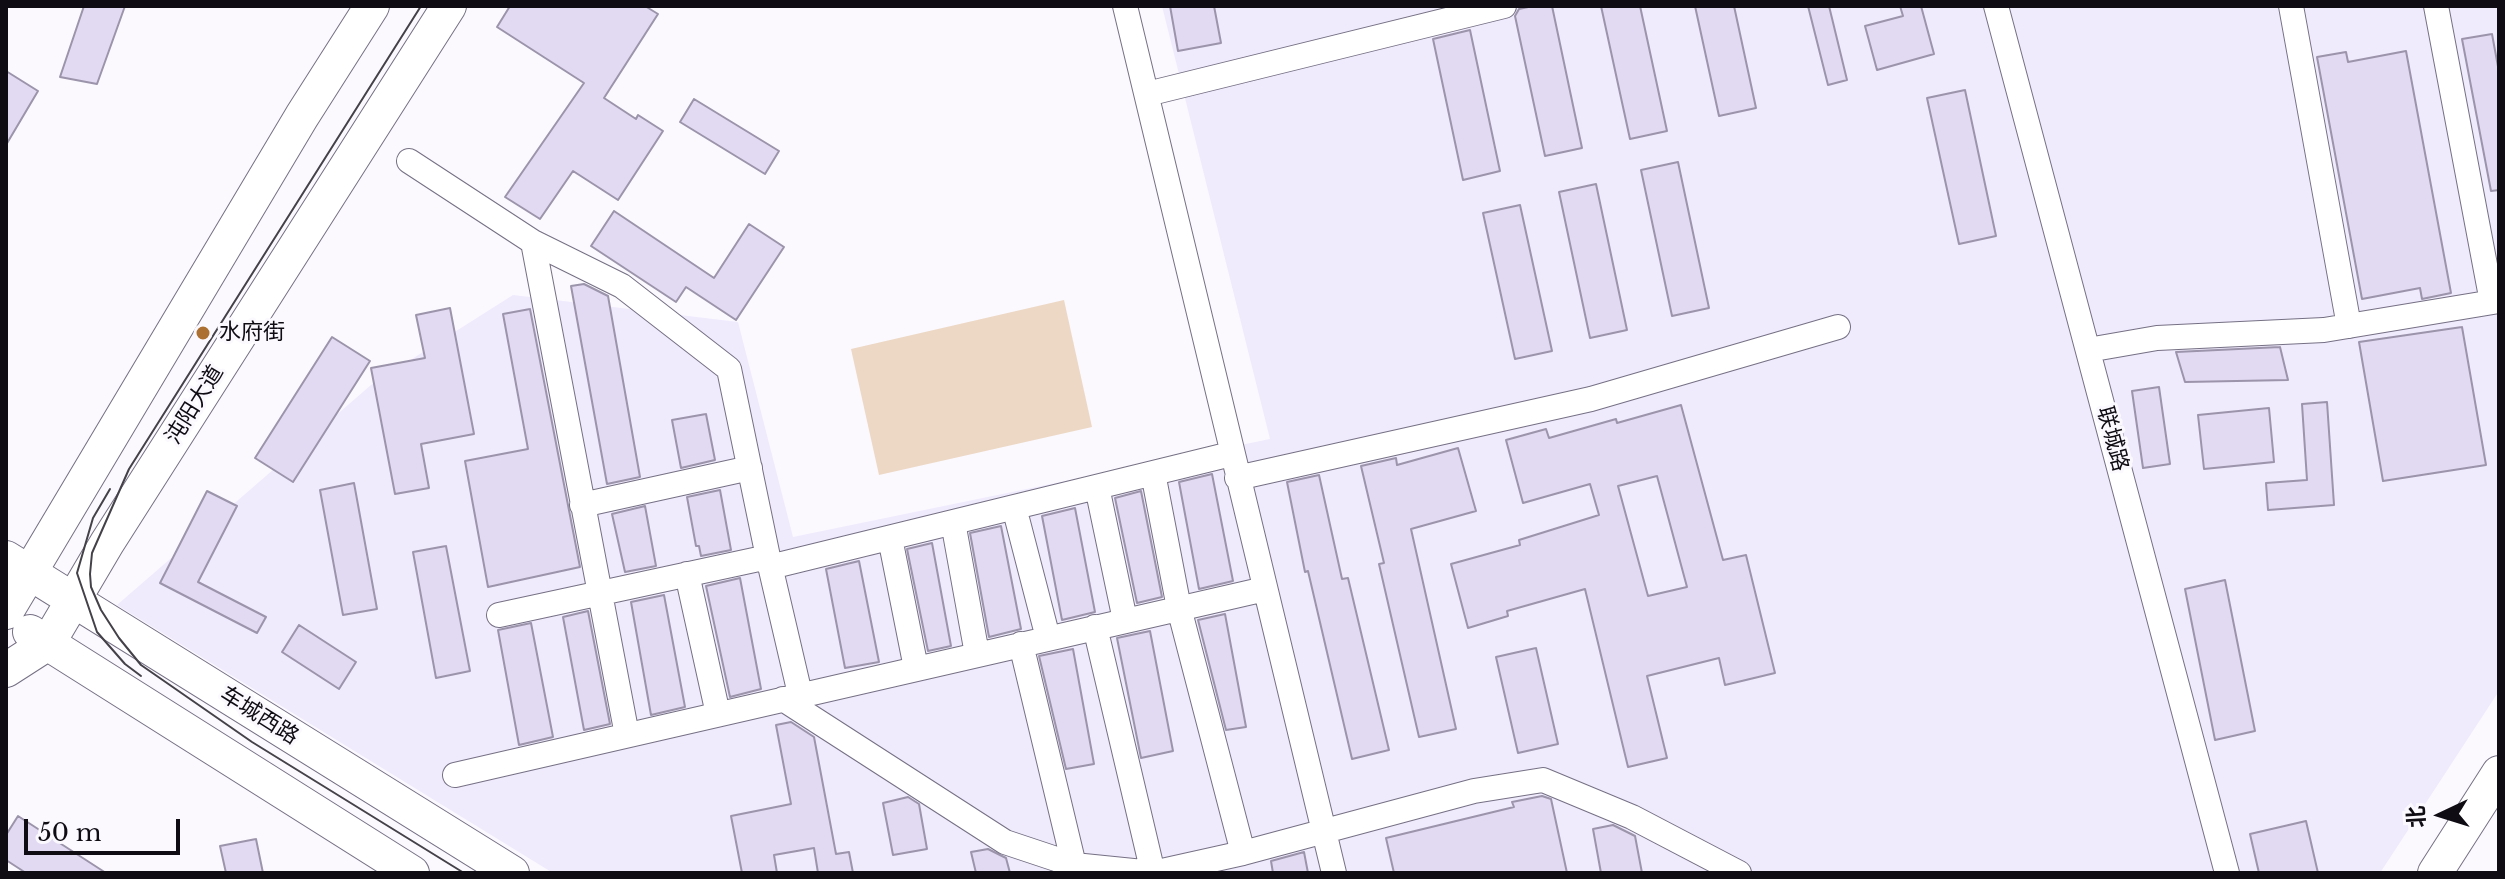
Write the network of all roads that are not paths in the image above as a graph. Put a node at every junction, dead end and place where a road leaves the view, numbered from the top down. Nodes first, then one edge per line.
1 (372, 6) edge
2 (449, 6) edge
3 (1125, 6) edge
4 (1504, 6) edge
5 (1996, 6) edge
6 (2291, 6) edge
7 (2436, 6) edge
8 (1147, 94) junction
9 (409, 161) dead end
10 (533, 242) junction
11 (2496, 302) edge
12 (2349, 326) junction
13 (1838, 327) dead end
14 (2088, 350) junction
15 (1234, 466) junction
16 (750, 468) junction
17 (1153, 473) junction
18 (1097, 487) junction
19 (582, 505) junction
20 (1014, 507) junction
21 (953, 522) junction
22 (890, 538) junction
23 (769, 562) junction
24 (17, 565) edge
25 (687, 574) junction
26 (1265, 589) junction
27 (599, 593) junction
28 (74, 600) junction
29 (1179, 608) junction
30 (6, 615) edge
31 (499, 615) dead end
32 (1125, 620) junction
33 (1095, 627) junction
34 (1048, 638) junction
35 (48, 643) junction
36 (1021, 644) junction
37 (977, 654) junction
38 (916, 668) junction
39 (6, 670) edge
40 (791, 696) junction
41 (718, 714) junction
42 (627, 735) junction
43 (2499, 773) edge
44 (455, 775) dead end
45 (2499, 809) edge
46 (1323, 832) junction
47 (1243, 853) junction
48 (1074, 865) junction
49 (412, 873) edge
50 (512, 873) edge
51 (1153, 873) edge
52 (1334, 873) edge
53 (1739, 873) edge
54 (2227, 873) edge
55 (2435, 873) edge
56 (2458, 873) edge

1 - 24 main road
2 - 28 main road, 沌阳大道
3 - 8 street
4 - 8 street
5 - 14 street, 联城路
6 - 12 street
7 - 11 street
8 - 15 street
9 - 10 street
10 - 16 street
10 - 19 street
11 - 12 street
12 - 14 street
13 - 15 street
14 - 54 street, 联城路
15 - 17 street
15 - 26 street
16 - 19 street
16 - 23 street
17 - 18 street
17 - 29 street
18 - 20 street
18 - 32 street
19 - 27 street
20 - 21 street
20 - 34 street
21 - 22 street
21 - 37 street
22 - 23 street
22 - 38 street
23 - 25 street
23 - 40 street
24 - 28 main road, 车城西路
24 - 30 main road
25 - 27 street
25 - 41 street
26 - 29 street
26 - 46 street
27 - 31 street
27 - 42 street
28 - 35 main road, 沌阳大道
28 - 50 main road, 车城西路
29 - 32 street
29 - 47 street
30 - 35 main road
32 - 33 street
33 - 34 street
33 - 51 street
34 - 36 street
35 - 39 main road, 沌阳大道
35 - 49 main road
36 - 37 street
36 - 48 street
37 - 38 street
38 - 40 street
40 - 41 street
40 - 48 street
41 - 42 street
42 - 44 street
43 - 55 main road
45 - 56 main road
46 - 47 street
46 - 52 street
46 - 53 street
47 - 51 street
48 - 51 street

